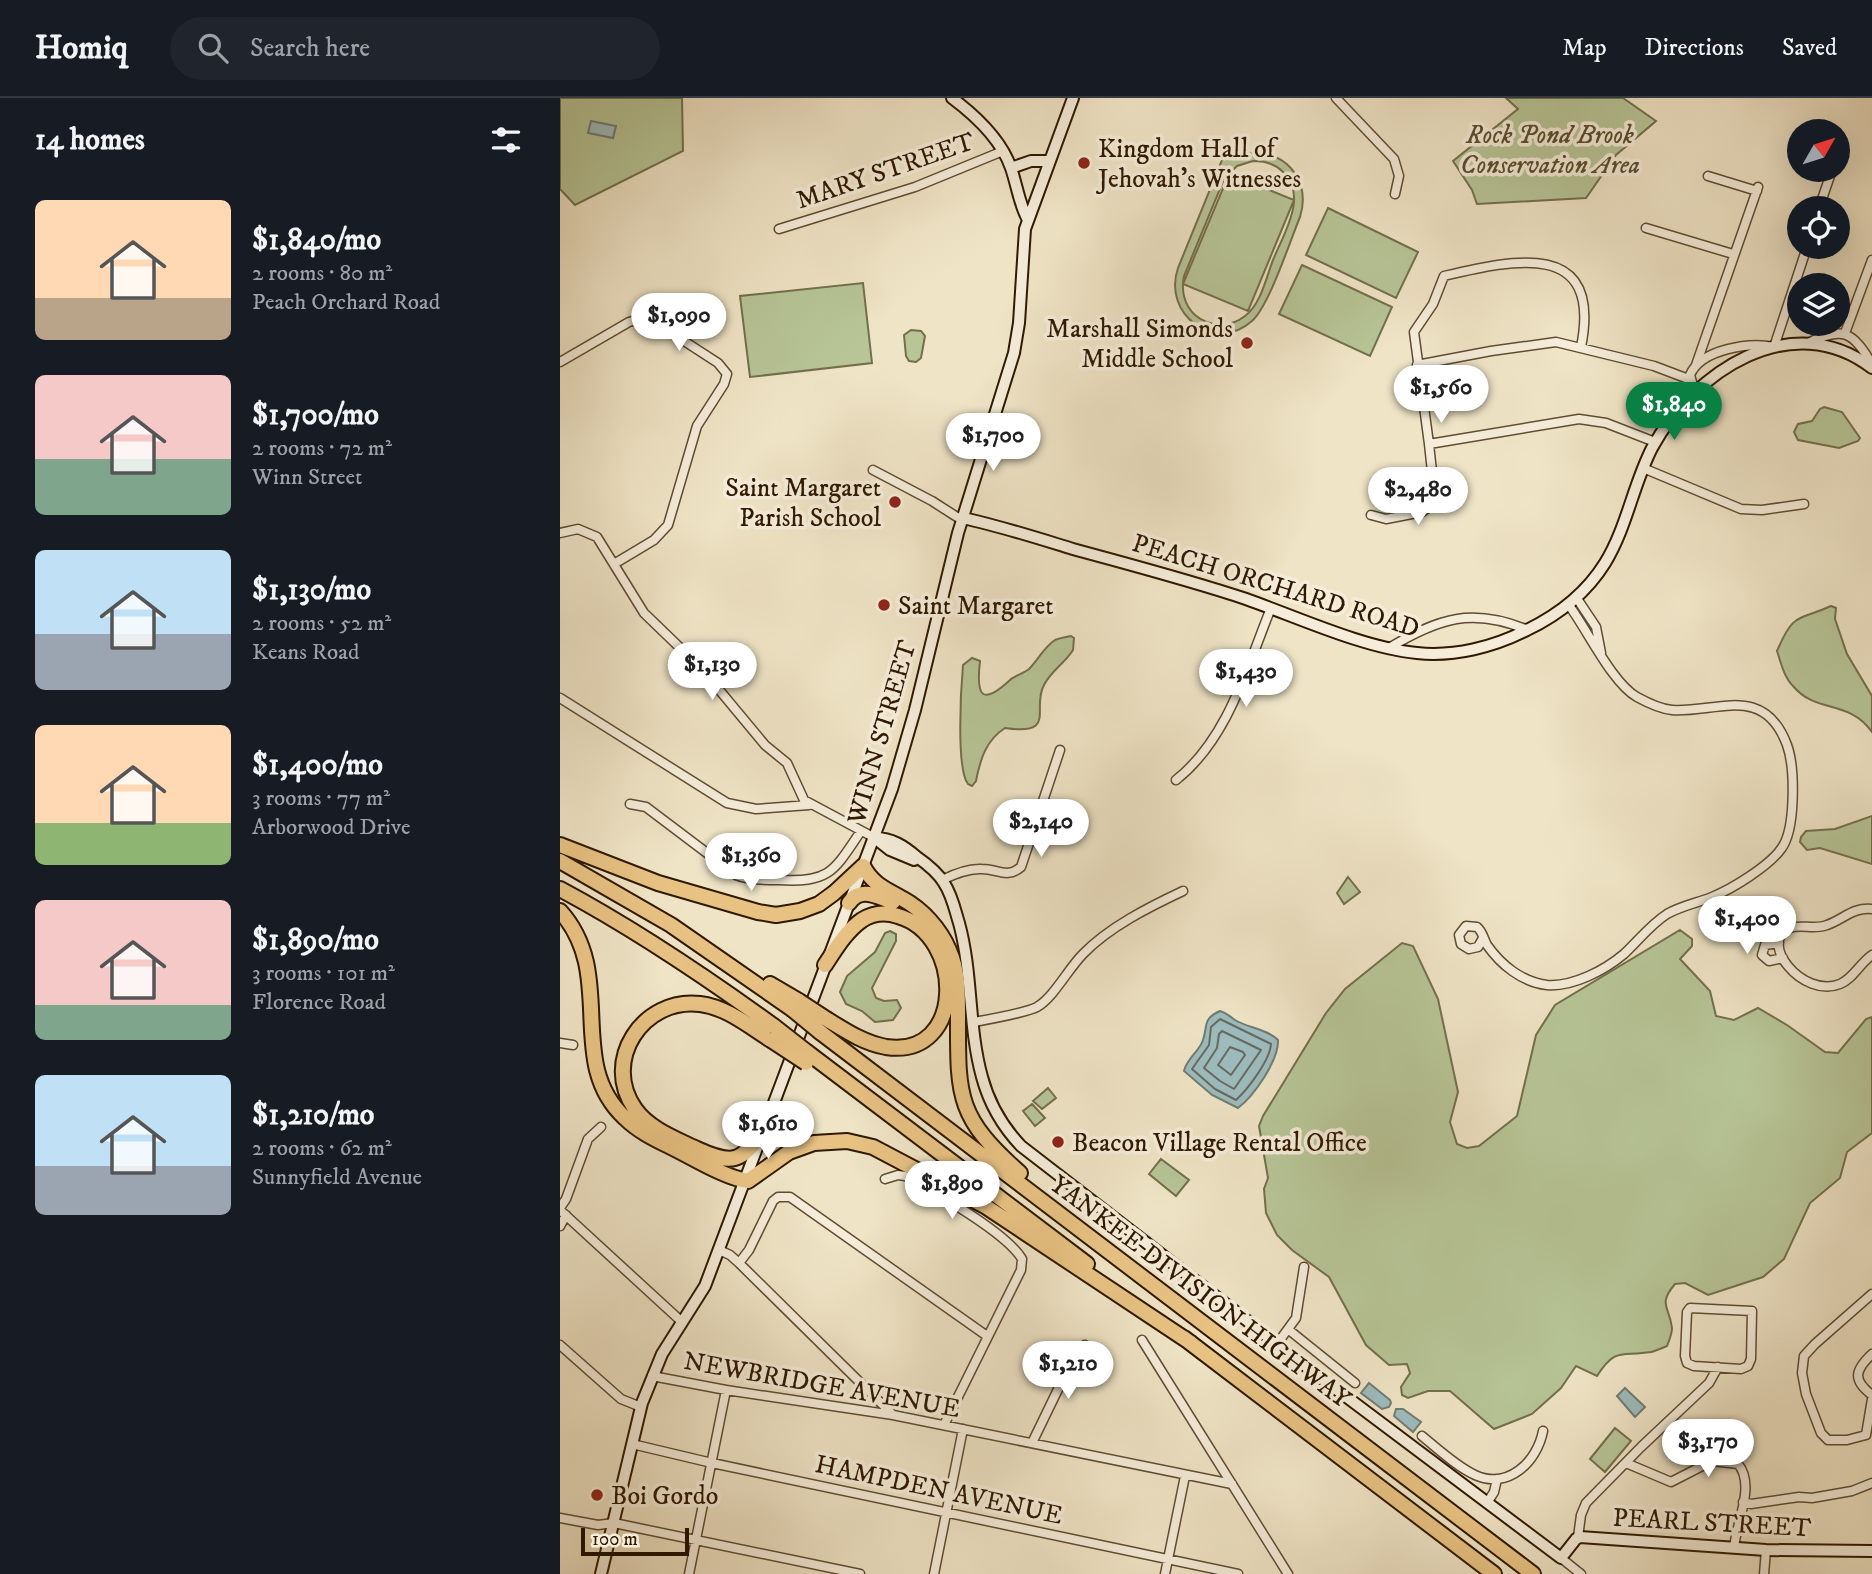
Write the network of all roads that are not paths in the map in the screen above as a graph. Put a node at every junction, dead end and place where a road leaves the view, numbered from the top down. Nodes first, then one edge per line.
1 (952, 98) edge
2 (1073, 98) edge
3 (1336, 98) edge
4 (1003, 151) junction
5 (1049, 162) junction
6 (1011, 168) junction
7 (1708, 176) dead end
8 (1395, 194) dead end
9 (1028, 220) junction
10 (1646, 228) dead end
11 (779, 229) dead end
12 (1733, 254) junction
13 (1803, 259) edge
14 (1872, 260) edge
15 (1850, 319) edge
16 (1826, 336) edge
17 (1849, 336) edge
18 (1808, 343) junction
19 (1581, 347) junction
20 (1774, 347) junction
21 (560, 362) edge
22 (1417, 365) junction
23 (1696, 365) junction
24 (1872, 366) edge
25 (1694, 384) junction
26 (1656, 442) junction
27 (1429, 444) junction
28 (1643, 468) junction
29 (873, 470) dead end
30 (1804, 505) dead end
31 (1371, 515) dead end
32 (963, 518) junction
33 (560, 533) edge
34 (614, 564) junction
35 (1572, 601) junction
36 (1271, 608) junction
37 (1528, 630) junction
38 (1389, 648) junction
39 (560, 698) edge
40 (1060, 750) dead end
41 (1176, 780) dead end
42 (630, 804) dead end
43 (810, 805) junction
44 (861, 831) junction
45 (875, 838) junction
46 (560, 845) edge
47 (560, 861) edge
48 (863, 866) junction
49 (942, 880) junction
50 (560, 889) edge
51 (1183, 891) dead end
52 (849, 903) junction
53 (1872, 909) edge
54 (560, 911) edge
55 (926, 917) junction
56 (1483, 938) dead end
57 (1779, 943) junction
58 (1872, 955) edge
59 (1783, 958) junction
60 (825, 965) junction
61 (974, 1022) junction
62 (824, 1026) junction
63 (773, 1034) junction
64 (560, 1043) edge
65 (573, 1045) dead end
66 (601, 1127) dead end
67 (763, 1130) junction
68 (885, 1179) dead end
69 (743, 1181) junction
70 (562, 1211) edge
71 (560, 1226) edge
72 (1088, 1236) junction
73 (719, 1250) junction
74 (739, 1263) junction
75 (1304, 1267) dead end
76 (1872, 1294) edge
77 (682, 1322) junction
78 (1289, 1330) junction
79 (987, 1336) junction
80 (1142, 1340) dead end
81 (1191, 1343) junction
82 (1277, 1344) junction
83 (560, 1345) edge
84 (1085, 1345) dead end
85 (1872, 1354) edge
86 (1718, 1367) junction
87 (652, 1376) junction
88 (1354, 1383) dead end
89 (726, 1390) junction
90 (1872, 1397) edge
91 (641, 1407) junction
92 (893, 1415) junction
93 (944, 1425) junction
94 (963, 1429) junction
95 (1543, 1431) dead end
96 (1422, 1436) dead end
97 (1032, 1443) junction
98 (632, 1444) junction
99 (712, 1463) junction
100 (1626, 1463) junction
101 (1185, 1476) junction
102 (1497, 1479) junction
103 (1231, 1483) junction
104 (1872, 1483) edge
105 (1743, 1502) junction
106 (1487, 1503) junction
107 (947, 1511) junction
108 (560, 1518) edge
109 (614, 1523) junction
110 (1578, 1537) junction
111 (696, 1540) junction
112 (1734, 1548) junction
113 (1766, 1550) junction
114 (1872, 1551) edge
115 (1561, 1558) junction
116 (1167, 1560) junction
117 (601, 1574) edge
118 (689, 1574) edge
119 (860, 1574) edge
120 (934, 1574) edge
121 (1165, 1574) edge
122 (1238, 1574) edge
123 (1288, 1574) edge
124 (1494, 1574) edge
125 (1533, 1574) edge
126 (1581, 1574) edge
127 (1764, 1574) edge

1 - 4 street
2 - 5 street, WINN STREET
3 - 8 street
4 - 6 street
4 - 11 street, MARY STREET
5 - 6 street
5 - 9 street, WINN STREET
6 - 9 street
7 - 12 street
9 - 32 street, WINN STREET
10 - 12 street
12 - 23 street
13 - 20 street
14 - 15 street
16 - 18 street, PEACH ORCHARD ROAD
17 - 24 street, PEACH ORCHARD ROAD
18 - 20 street, PEACH ORCHARD ROAD
18 - 24 street, PEACH ORCHARD ROAD
19 - 22 street
19 - 22 street
19 - 25 street
20 - 23 street, PEACH ORCHARD ROAD
20 - 25 street, PEACH ORCHARD ROAD
21 - 34 street
22 - 27 street
23 - 25 street, PEACH ORCHARD ROAD
25 - 26 street, PEACH ORCHARD ROAD
26 - 27 street
26 - 28 street, PEACH ORCHARD ROAD
27 - 31 street
28 - 30 street
28 - 35 street, PEACH ORCHARD ROAD
29 - 32 street
32 - 36 street, PEACH ORCHARD ROAD
32 - 45 street, WINN STREET
33 - 34 street
34 - 43 street
35 - 37 street, PEACH ORCHARD ROAD
35 - 56 street
36 - 38 street, PEACH ORCHARD ROAD
36 - 41 street
37 - 38 street, PEACH ORCHARD ROAD
37 - 38 street
39 - 43 street
40 - 49 street
42 - 44 street
43 - 44 street
44 - 45 street
45 - 48 street, WINN STREET
45 - 49 street
46 - 48 highway
47 - 62 highway, bridge
48 - 52 street, WINN STREET
48 - 55 highway
49 - 61 street
50 - 63 highway, YANKEE DIVISION HIGHWAY
51 - 61 street
52 - 55 highway
52 - 60 street, WINN STREET
53 - 57 street
54 - 69 highway
55 - 72 highway
57 - 59 street
57 - 59 street
58 - 59 street
60 - 62 highway
60 - 67 street, WINN STREET
61 - 82 street
62 - 72 highway, YANKEE DIVISION HIGHWAY
63 - 67 highway
63 - 81 highway, YANKEE DIVISION HIGHWAY, bridge
64 - 65 street
66 - 70 street
67 - 69 street, WINN STREET
68 - 79 street
69 - 73 street, WINN STREET
69 - 81 highway
70 - 71 street
70 - 77 street
72 - 125 highway, YANKEE DIVISION HIGHWAY
73 - 74 street
73 - 77 street, WINN STREET
74 - 79 street
74 - 92 street
75 - 78 street
76 - 90 street
77 - 87 street, WINN STREET
78 - 82 street
78 - 88 street
79 - 93 street
80 - 103 street
81 - 124 highway, YANKEE DIVISION HIGHWAY
82 - 106 street
83 - 91 street
84 - 97 street
85 - 90 street
86 - 86 street
86 - 100 street
87 - 89 street, NEWBRIDGE AVENUE
87 - 91 street, WINN STREET
89 - 92 street, NEWBRIDGE AVENUE
89 - 99 street
91 - 98 street, WINN STREET
92 - 93 street, NEWBRIDGE AVENUE
93 - 94 street, NEWBRIDGE AVENUE
94 - 97 street, NEWBRIDGE AVENUE
94 - 107 street
95 - 102 street
96 - 102 street
97 - 101 street, NEWBRIDGE AVENUE
98 - 99 street, HAMPDEN AVENUE
98 - 109 street, WINN STREET
99 - 107 street, HAMPDEN AVENUE
99 - 111 street
100 - 105 street
100 - 110 street
101 - 103 street, NEWBRIDGE AVENUE
101 - 116 street
102 - 106 street
103 - 123 street
104 - 105 street
105 - 112 street
106 - 115 street
107 - 116 street, HAMPDEN AVENUE
107 - 120 street
108 - 109 street
109 - 111 street
109 - 117 street, WINN STREET
110 - 112 street, PEARL STREET
110 - 115 street, PEARL STREET
111 - 118 street
111 - 119 street
112 - 113 street, PEARL STREET
113 - 114 street, PEARL STREET
113 - 127 street
115 - 126 street
116 - 121 street
116 - 122 street, HAMPDEN AVENUE

